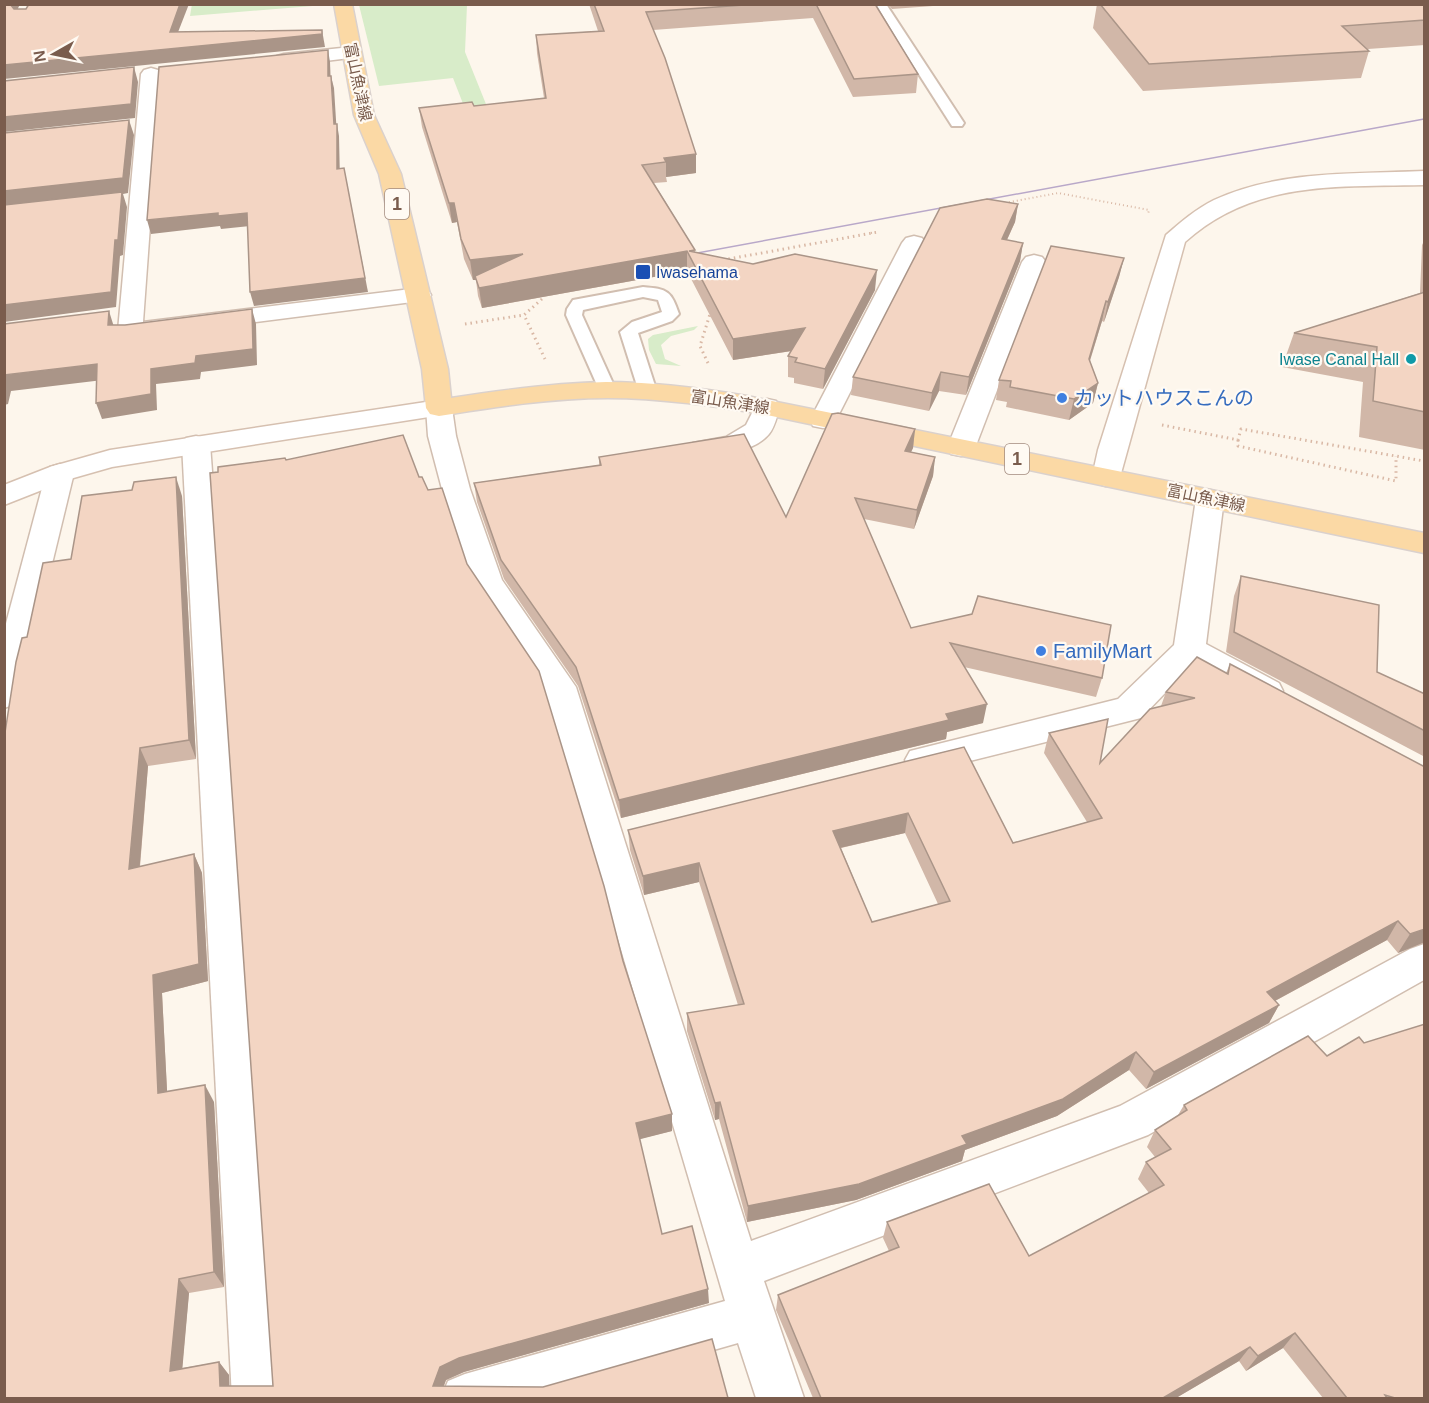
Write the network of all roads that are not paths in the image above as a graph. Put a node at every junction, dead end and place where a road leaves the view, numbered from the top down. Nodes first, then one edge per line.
1 (343, 4) edge
2 (880, 4) edge
3 (351, 53) junction
4 (269, 62) edge
5 (174, 72) edge
6 (957, 123) dead end
7 (146, 125) junction
8 (122, 128) edge
9 (1425, 178) edge
10 (914, 243) dead end
11 (1034, 262) dead end
12 (419, 295) junction
13 (608, 390) junction
14 (648, 392) junction
15 (767, 407) junction
16 (439, 408) junction
17 (823, 420) junction
18 (196, 444) junction
19 (961, 448) junction
20 (677, 453) edge
21 (60, 473) junction
22 (1106, 477) junction
23 (4, 496) edge
24 (1210, 499) junction
25 (1425, 543) edge
26 (1189, 649) junction
27 (4, 696) edge
28 (1292, 704) edge
29 (896, 767) edge
30 (640, 830) edge
31 (606, 839) junction
32 (1425, 962) edge
33 (737, 1269) junction
34 (752, 1316) junction
35 (256, 1398) edge
36 (465, 1398) edge
37 (780, 1398) edge

1 - 3 main road, 富山魚津線 / 1
2 - 6 lane
3 - 4 street
3 - 12 main road, 富山魚津線 / 1
5 - 7 street
7 - 8 street
7 - 12 street
9 - 22 street
10 - 17 street
11 - 19 street
12 - 16 main road, 富山魚津線 / 1
13 - 14 main road, 富山魚津線 / 1
13 - 14 lane
13 - 16 main road, 富山魚津線 / 1
14 - 15 main road, 富山魚津線 / 1
15 - 17 main road, 富山魚津線 / 1
15 - 20 street
16 - 18 street
16 - 31 street
17 - 19 main road, 富山魚津線 / 1
18 - 21 street
18 - 35 street
19 - 22 main road, 富山魚津線 / 1
21 - 23 street
21 - 27 street
22 - 24 main road, 富山魚津線 / 1
24 - 25 main road, 富山魚津線 / 1
24 - 26 street
26 - 28 street
26 - 29 street
30 - 31 street
31 - 33 street
32 - 33 street
33 - 34 street
34 - 36 street
34 - 37 street

